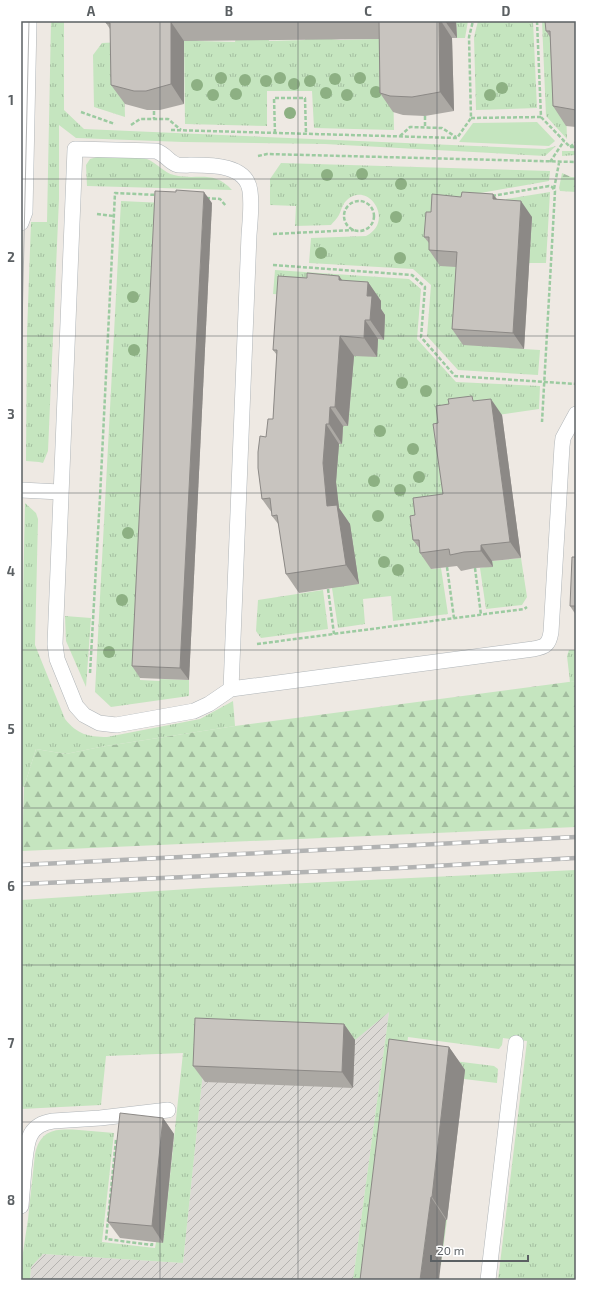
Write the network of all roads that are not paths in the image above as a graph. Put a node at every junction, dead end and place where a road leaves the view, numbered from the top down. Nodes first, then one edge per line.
1 (30, 21) edge
2 (21, 223) edge
3 (576, 414) edge
4 (21, 490) edge
5 (60, 492) junction
6 (231, 689) junction
7 (516, 1043) dead end
8 (168, 1110) dead end
9 (21, 1206) edge
10 (488, 1280) edge

1 - 2 lane
3 - 6 lane
4 - 5 lane
5 - 6 lane
5 - 6 lane
7 - 10 lane
8 - 9 lane

